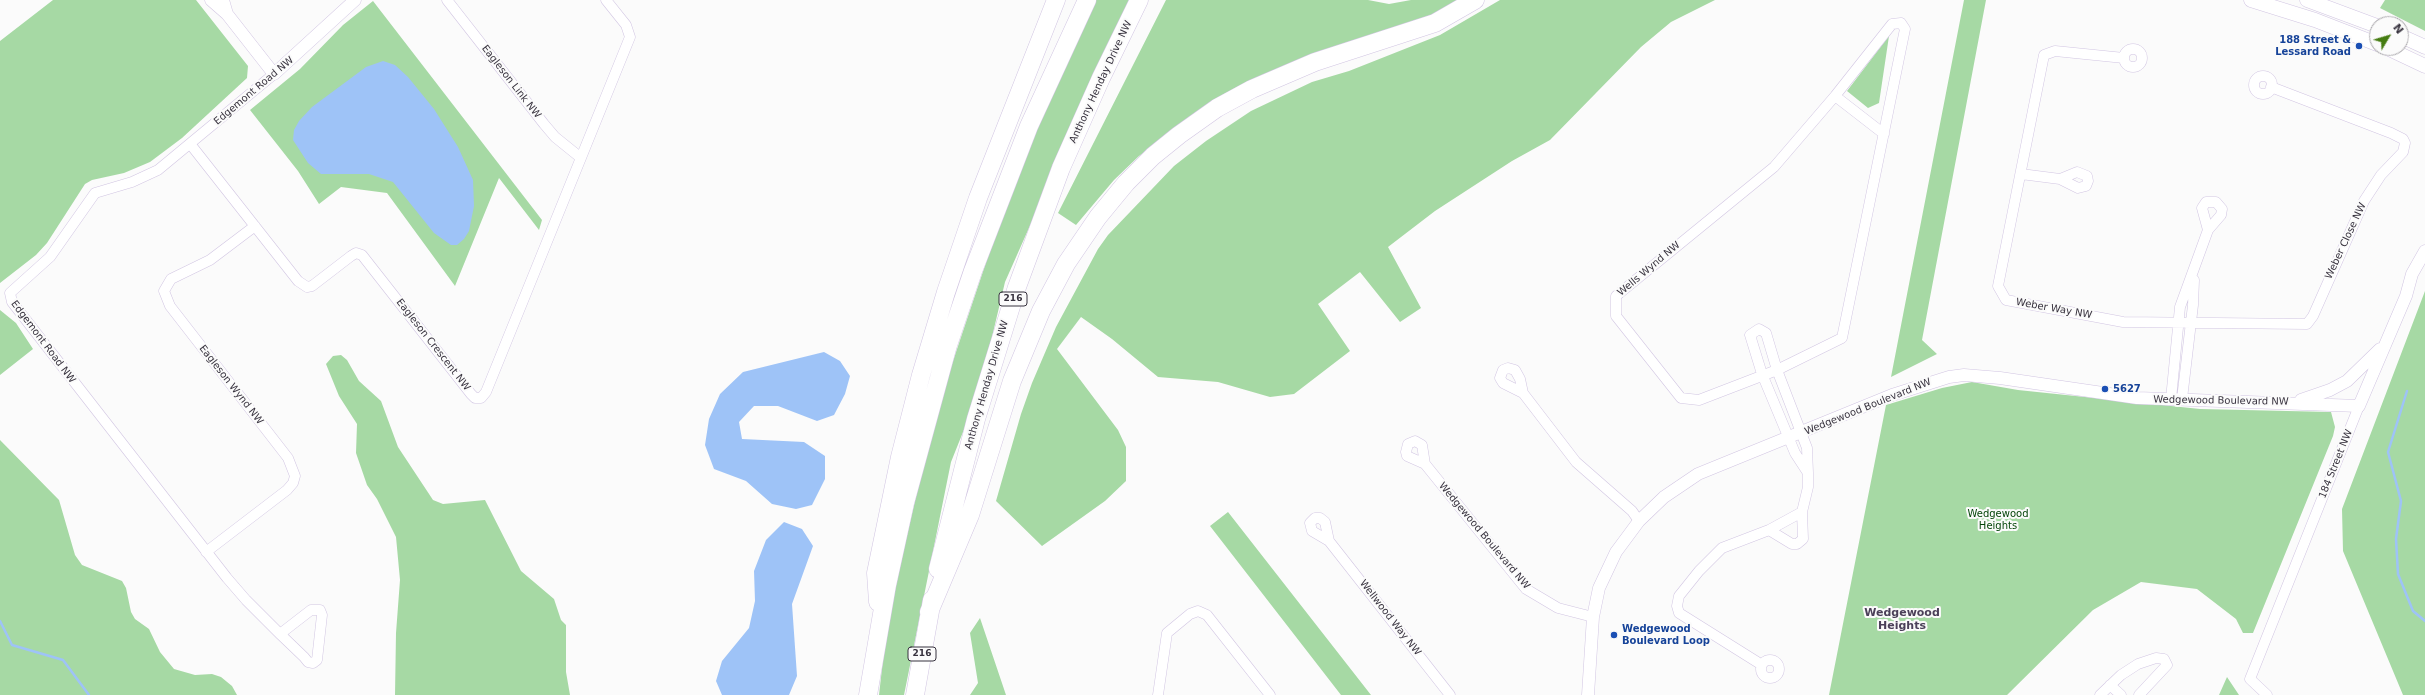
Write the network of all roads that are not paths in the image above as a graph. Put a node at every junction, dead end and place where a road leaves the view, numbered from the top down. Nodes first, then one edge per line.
1 (211, 0) edge
2 (223, 0) edge
3 (355, 0) edge
4 (448, 0) edge
5 (606, 0) edge
6 (1056, 0) edge
7 (1074, 0) edge
8 (1086, 0) edge
9 (1139, 0) edge
10 (1475, 0) edge
11 (2251, 0) edge
12 (2307, 0) edge
13 (2322, 2) edge
14 (228, 14) junction
15 (2315, 20) junction
16 (2369, 23) edge
17 (2409, 40) edge
18 (2369, 41) edge
19 (2425, 48) edge
20 (2404, 56) edge
21 (2124, 58) dead end
22 (2425, 66) edge
23 (274, 74) junction
24 (2271, 87) dead end
25 (1835, 96) junction
26 (1029, 126) junction
27 (1884, 134) junction
28 (191, 145) junction
29 (582, 158) junction
30 (2021, 174) junction
31 (2060, 179) dead end
32 (255, 226) junction
33 (2208, 230) dead end
34 (2425, 251) edge
35 (2185, 322) junction
36 (2385, 344) junction
37 (1777, 370) junction
38 (1762, 374) junction
39 (1523, 393) dead end
40 (2176, 399) junction
41 (2293, 402) junction
42 (2359, 406) junction
43 (1802, 433) junction
44 (1789, 438) junction
45 (1425, 464) dead end
46 (1808, 473) junction
47 (1802, 512) junction
48 (1639, 521) junction
49 (1770, 530) junction
50 (1329, 541) dead end
51 (206, 552) junction
52 (929, 612) junction
53 (1593, 617) junction
54 (880, 624) junction
55 (280, 634) junction
56 (1762, 665) dead end
57 (2110, 685) junction
58 (868, 695) edge
59 (915, 695) edge
60 (1158, 695) edge
61 (1270, 695) edge
62 (1450, 695) edge
63 (1588, 695) edge
64 (2100, 695) edge
65 (2121, 695) edge
66 (2139, 695) edge
67 (2267, 695) edge

1 - 14 street
2 - 14 street
3 - 23 street, Edgemont Road NW
4 - 29 street, Eagleson Link NW
5 - 29 street, Eagleson Crescent NW
6 - 54 highway
7 - 26 highway
8 - 26 highway
9 - 52 highway, Anthony Henday Drive NW / 216
10 - 52 highway
11 - 15 main road
12 - 13 main road
13 - 15 street
13 - 16 main road
14 - 23 street
15 - 18 main road
17 - 19 main road
20 - 22 main road
21 - 30 street, Weber Way NW
23 - 28 street, Edgemont Road NW
24 - 35 street, Weber Close NW
25 - 27 street
25 - 27 street, Wells Wynd NW
25 - 38 street, Wells Wynd NW
26 - 54 highway
27 - 37 street, Wells Wynd NW
28 - 32 street, Eagleson Crescent NW
28 - 51 street, Edgemont Road NW
29 - 32 street, Eagleson Crescent NW
30 - 31 street
30 - 35 street, Weber Way NW
32 - 51 street, Eagleson Wynd NW
33 - 35 street
34 - 36 street, 184 Street NW
35 - 40 street
36 - 41 street
36 - 42 street, 184 Street NW
37 - 38 street, Wells Wynd NW
37 - 38 street
37 - 43 street
38 - 44 street
39 - 48 street
40 - 41 street, Wedgewood Boulevard NW
40 - 43 street, Wedgewood Boulevard NW
41 - 42 street, Wedgewood Boulevard NW
42 - 67 street, 184 Street NW
43 - 44 street, Wedgewood Boulevard NW
43 - 46 street
44 - 46 street
44 - 48 street, Wedgewood Boulevard NW
45 - 53 street, Wedgewood Boulevard NW
46 - 47 street
47 - 49 street
47 - 49 street
48 - 53 street, Wedgewood Boulevard NW
49 - 56 street
50 - 62 street, Wellwood Way NW
51 - 55 street, Edgemont Road NW
52 - 59 highway, Anthony Henday Drive NW / 216
53 - 63 street, Wedgewood Boulevard NW
54 - 58 highway
55 - 55 street, Edgemont Road NW
57 - 64 street
57 - 65 street
57 - 66 street
60 - 61 street

